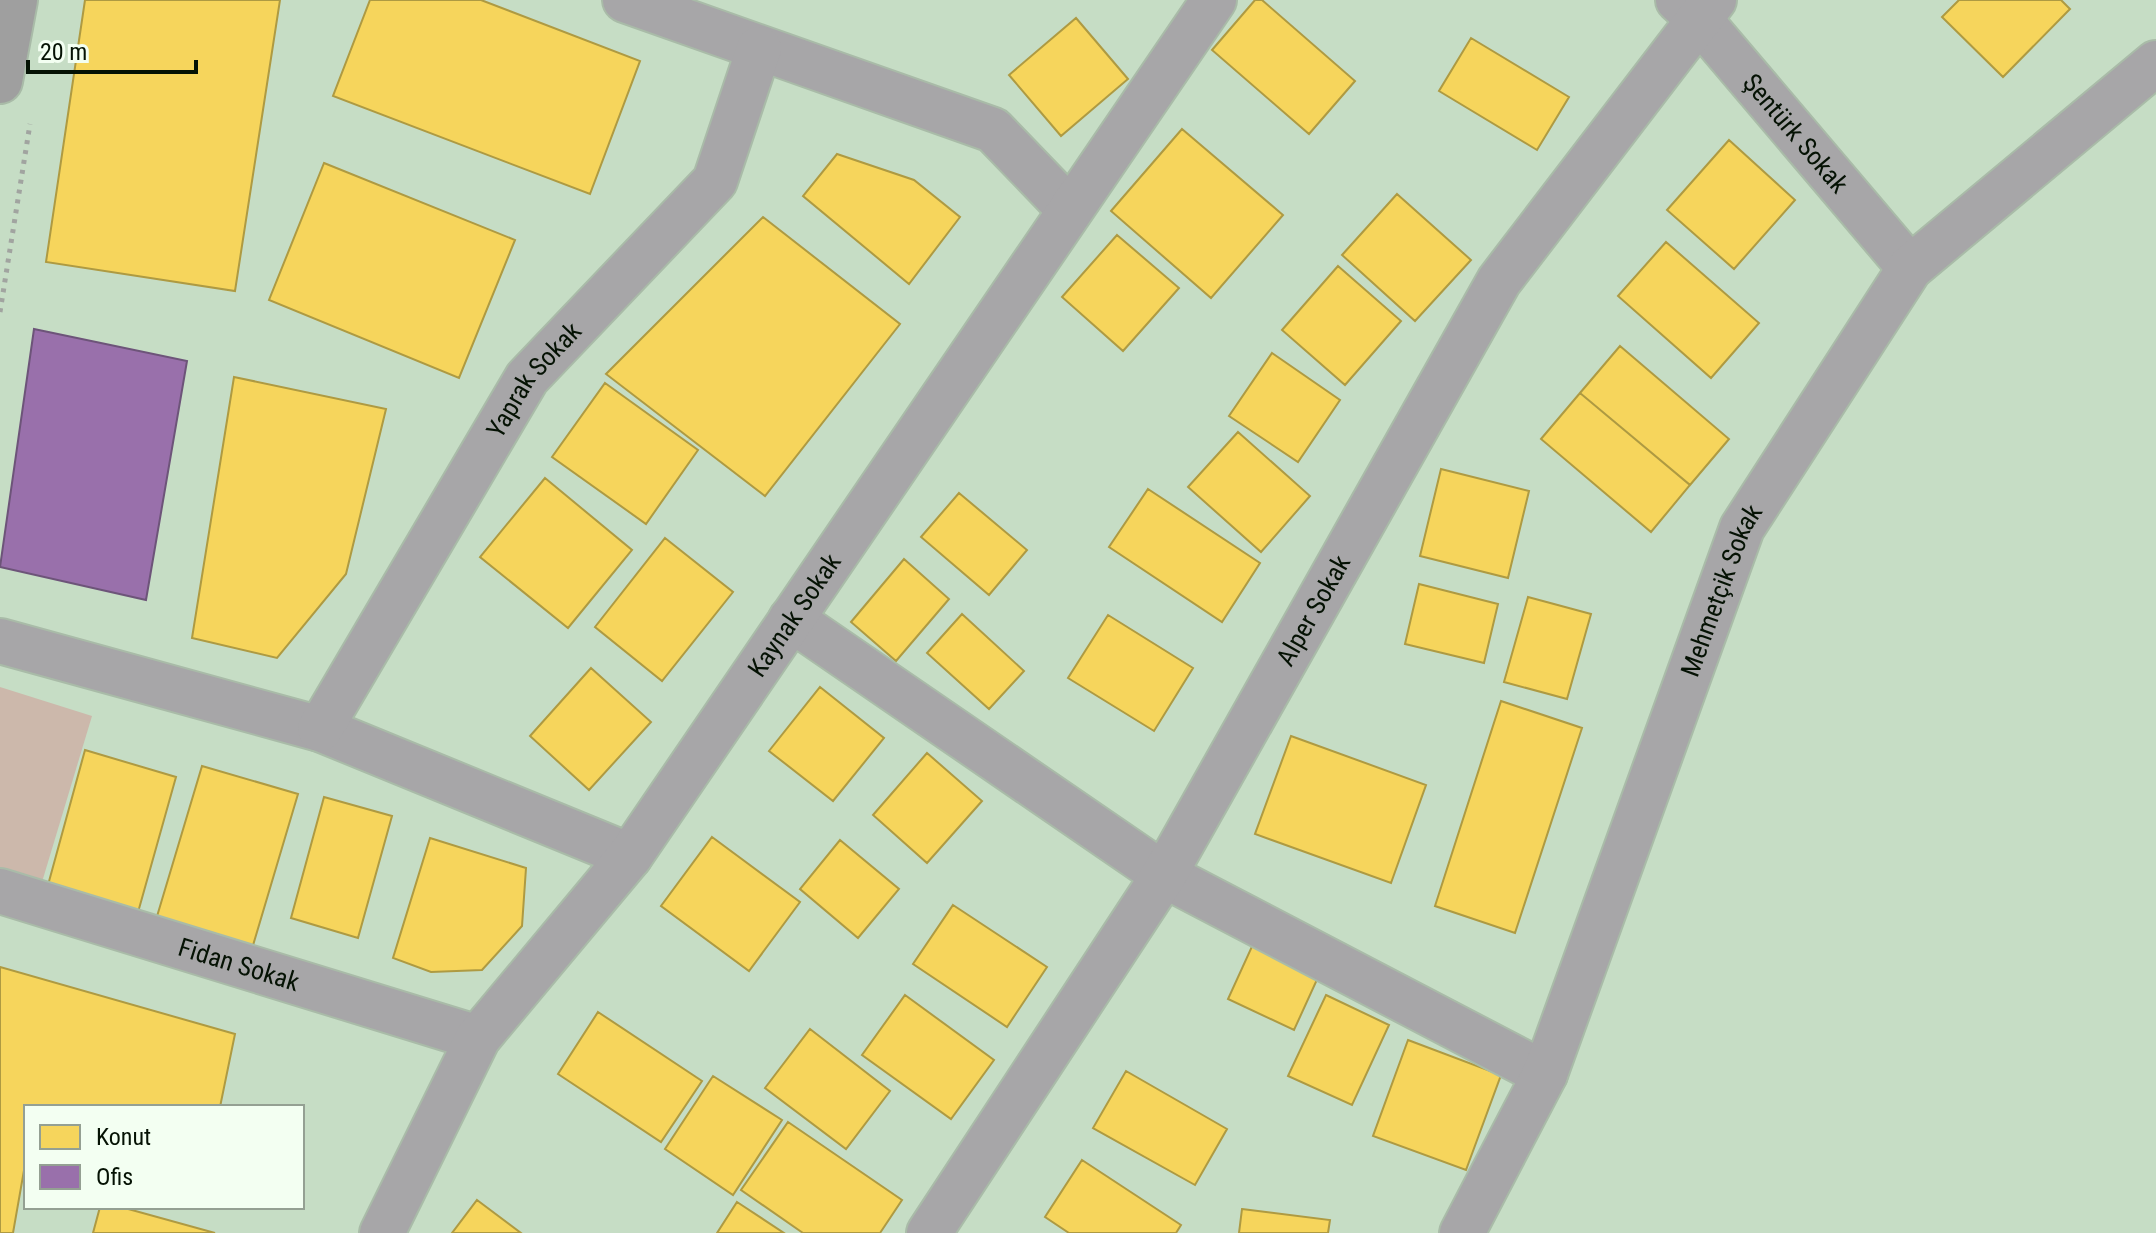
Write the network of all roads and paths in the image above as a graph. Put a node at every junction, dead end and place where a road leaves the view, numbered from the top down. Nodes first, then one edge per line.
1 (15, 0) edge
2 (625, 0) edge
3 (1214, 0) edge
4 (1696, 6) edge
5 (759, 49) junction
6 (2156, 63) edge
7 (0, 81) edge
8 (33, 109) dead end
9 (1070, 210) junction
10 (1910, 268) junction
11 (0, 312) edge
12 (791, 619) junction
13 (0, 641) edge
14 (320, 729) junction
15 (630, 856) junction
16 (1164, 875) junction
17 (0, 891) edge
18 (478, 1038) junction
19 (1545, 1074) junction
20 (382, 1233) edge
21 (929, 1233) edge
22 (1462, 1233) edge

1 - 7 main road
2 - 5 street
3 - 9 street, Kaynak Sokak
4 - 10 street, Şentürk Sokak
4 - 16 street, Alper Sokak
5 - 9 street
5 - 14 street, Yaprak Sokak
6 - 10 street, Mehmetçik Sokak
8 - 11 path
9 - 12 street, Kaynak Sokak
10 - 19 street, Mehmetçik Sokak
12 - 15 street, Kaynak Sokak
12 - 16 street
13 - 14 street
14 - 15 street
15 - 18 street, Kaynak Sokak
16 - 19 street
16 - 21 street, Alper Sokak
17 - 18 street, Fidan Sokak
18 - 20 street, Kaynak Sokak
19 - 22 street, Mehmetçik Sokak

